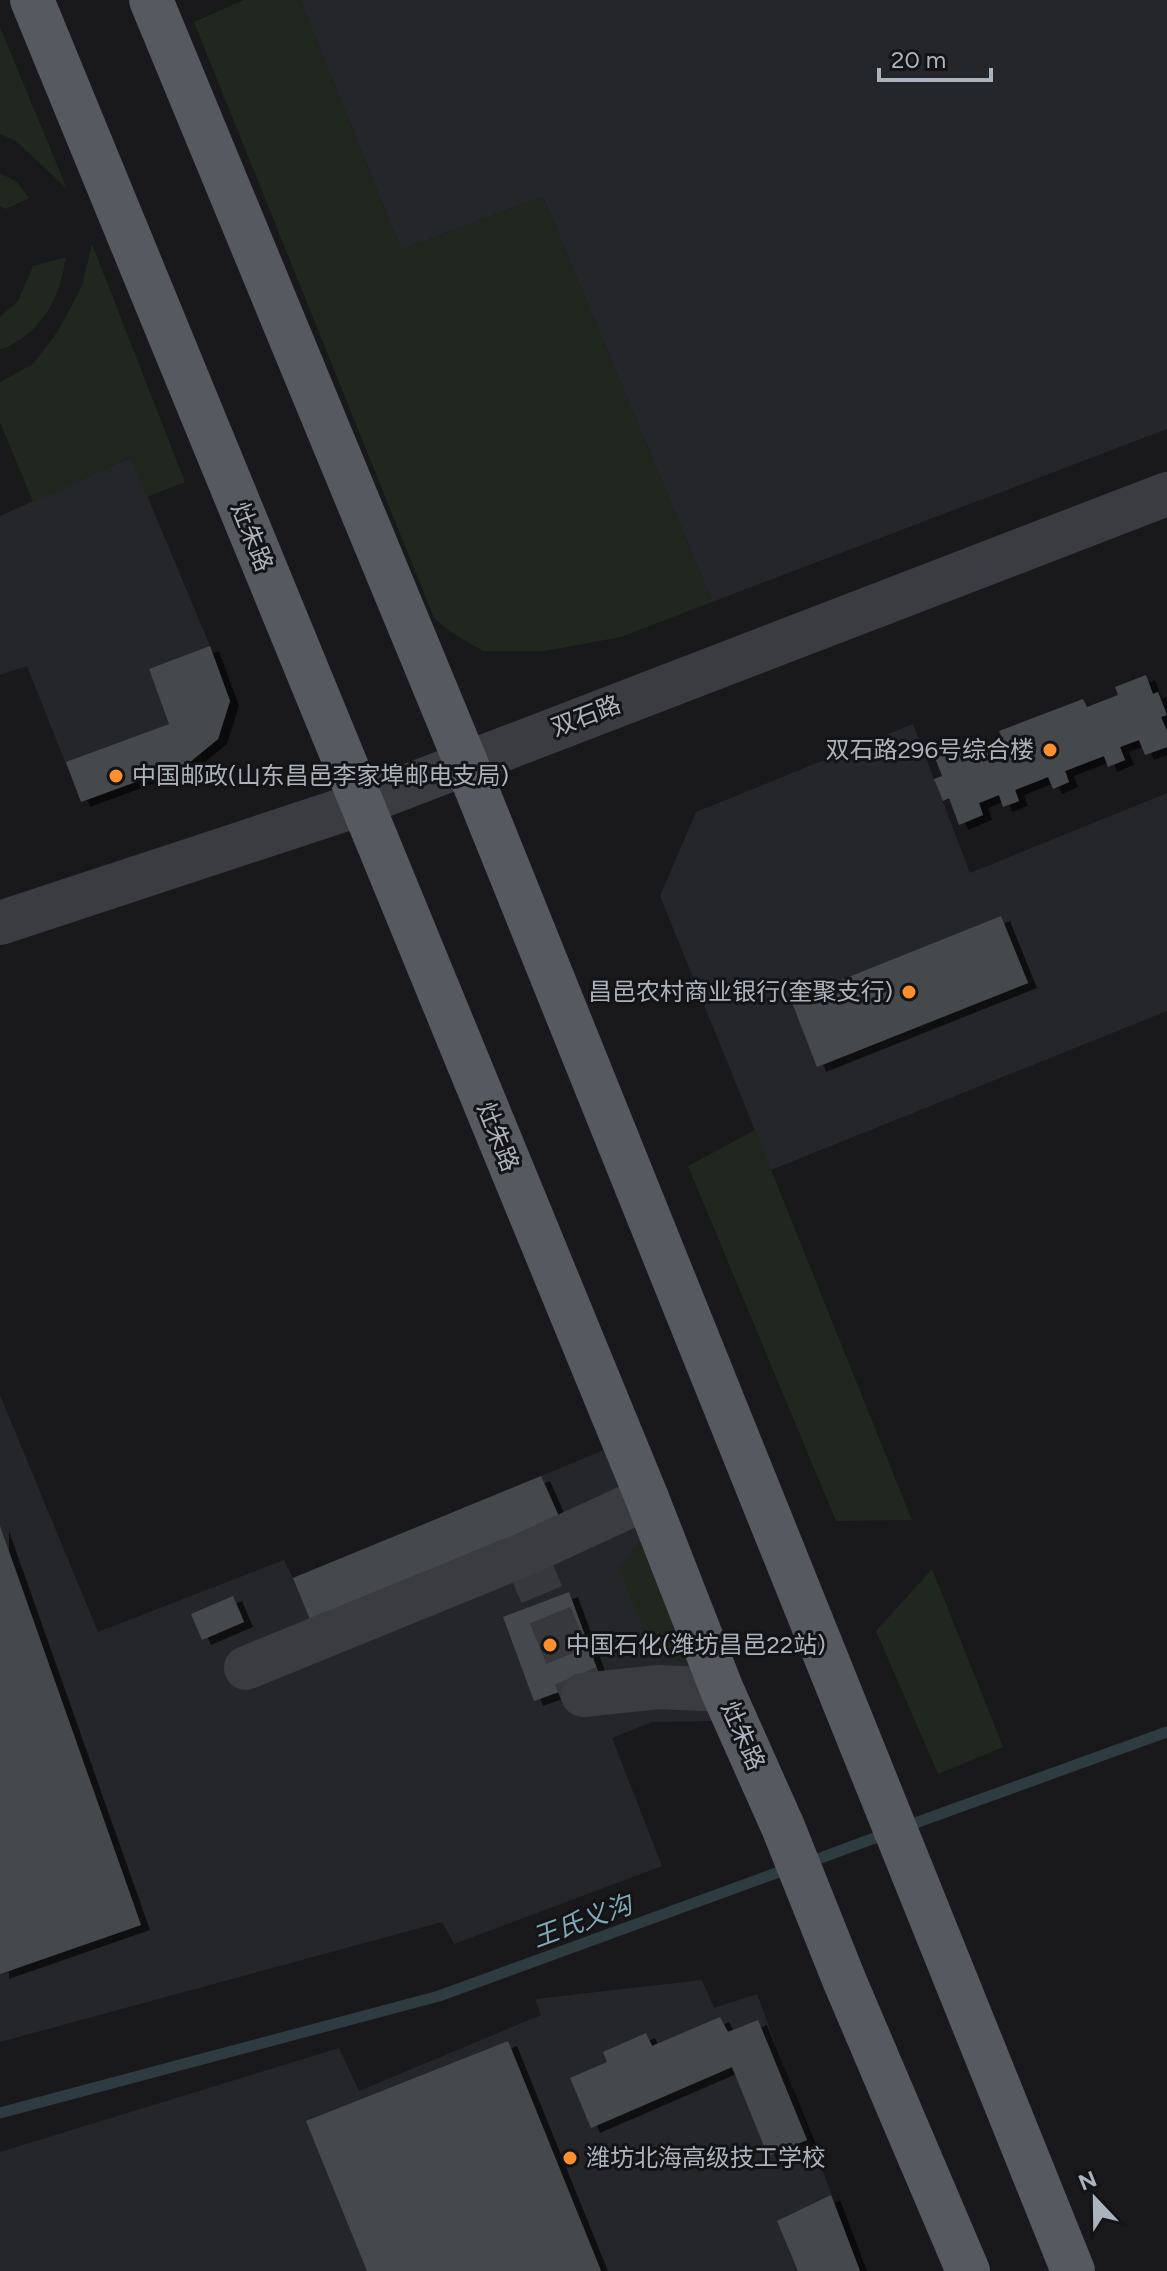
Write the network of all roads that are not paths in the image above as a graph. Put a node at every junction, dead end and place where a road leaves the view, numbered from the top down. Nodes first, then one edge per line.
1 (32, 0) edge
2 (151, 0) edge
3 (1167, 494) edge
4 (466, 763) junction
5 (361, 804) junction
6 (0, 923) edge
7 (647, 1498) junction
8 (246, 1668) dead end
9 (722, 1690) junction
10 (583, 1695) dead end
11 (968, 2271) edge
12 (1073, 2271) edge

1 - 5 main road, 灶朱路
2 - 4 main road
3 - 4 street, 双石路
4 - 5 street, 双石路
4 - 12 main road
5 - 6 street, 双石路
5 - 7 main road, 灶朱路
7 - 8 street
7 - 9 main road, 灶朱路
9 - 10 street
9 - 11 main road, 灶朱路

